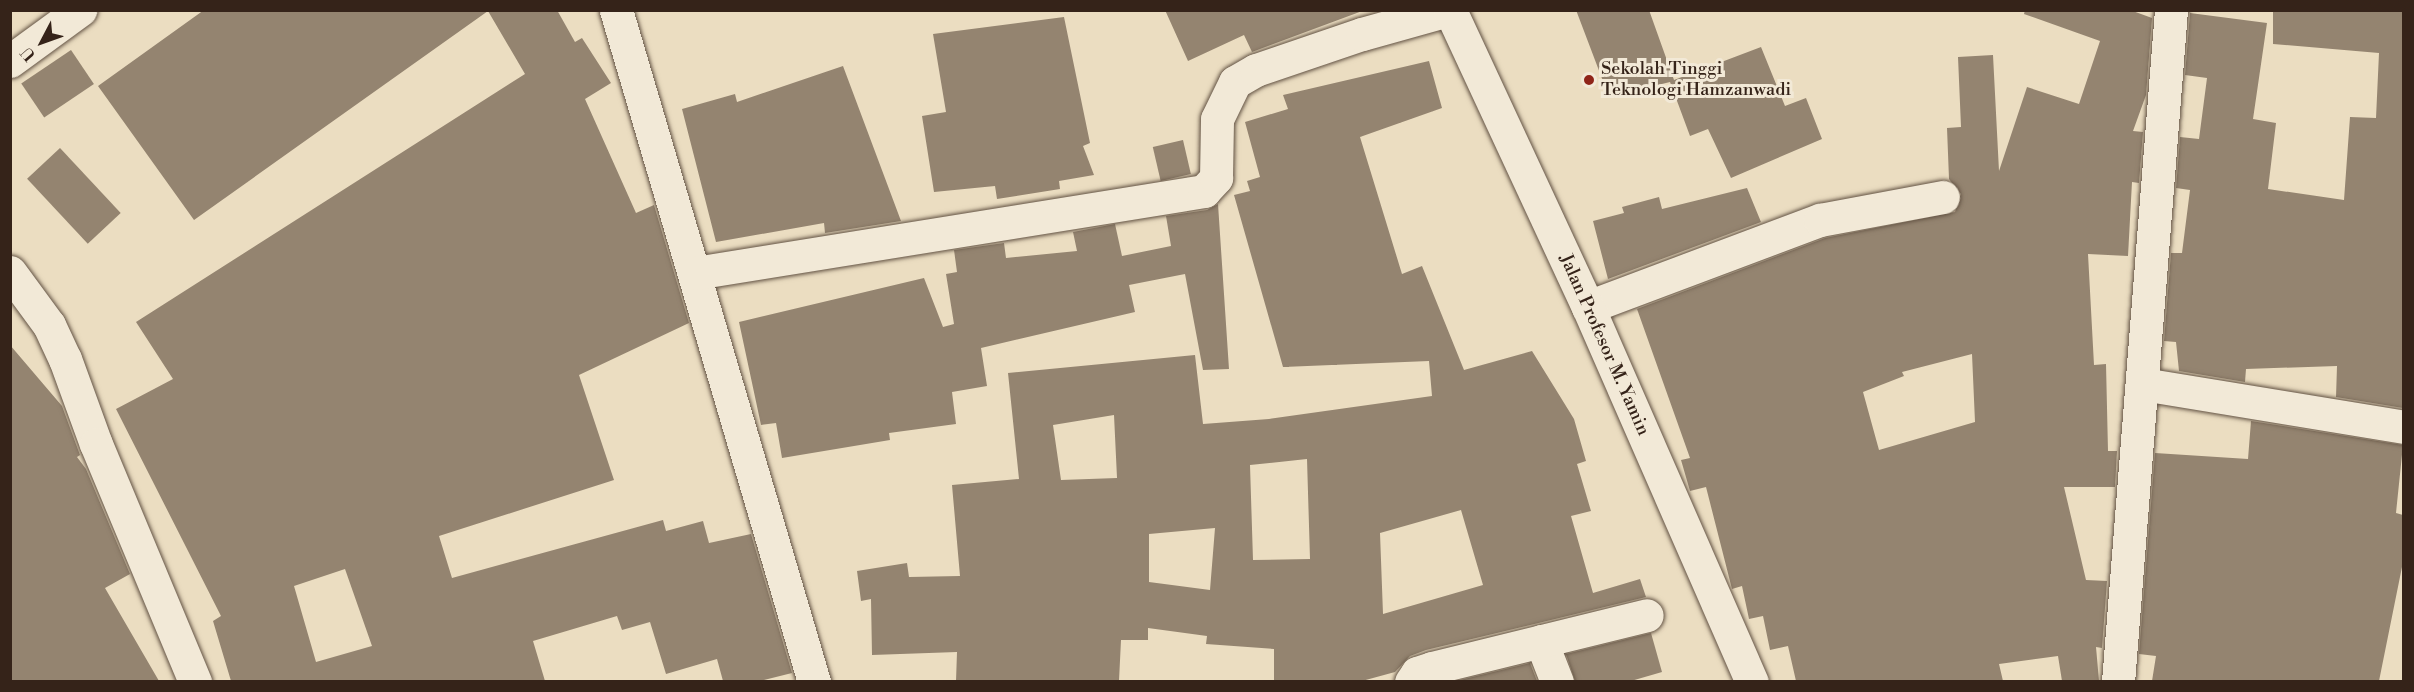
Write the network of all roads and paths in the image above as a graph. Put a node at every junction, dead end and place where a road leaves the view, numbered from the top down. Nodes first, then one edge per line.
1 (80, 10) edge
2 (616, 10) edge
3 (1449, 10) edge
4 (2171, 10) edge
5 (10, 61) edge
6 (1943, 197) dead end
7 (10, 272) edge
8 (695, 273) junction
9 (1588, 307) junction
10 (2142, 384) junction
11 (2403, 427) edge
12 (1647, 615) dead end
13 (1541, 641) junction
14 (195, 681) edge
15 (814, 681) edge
16 (1411, 681) edge
17 (1557, 681) edge
18 (1752, 681) edge
19 (2118, 681) edge

1 - 5 street
2 - 8 street
3 - 8 street
3 - 9 street, Jalan Profesor M. Yamin
4 - 10 street
6 - 9 street
7 - 14 street
8 - 15 street
9 - 18 street, Jalan Profesor M. Yamin
10 - 11 street
10 - 19 street
12 - 13 street
13 - 16 street
13 - 17 street

